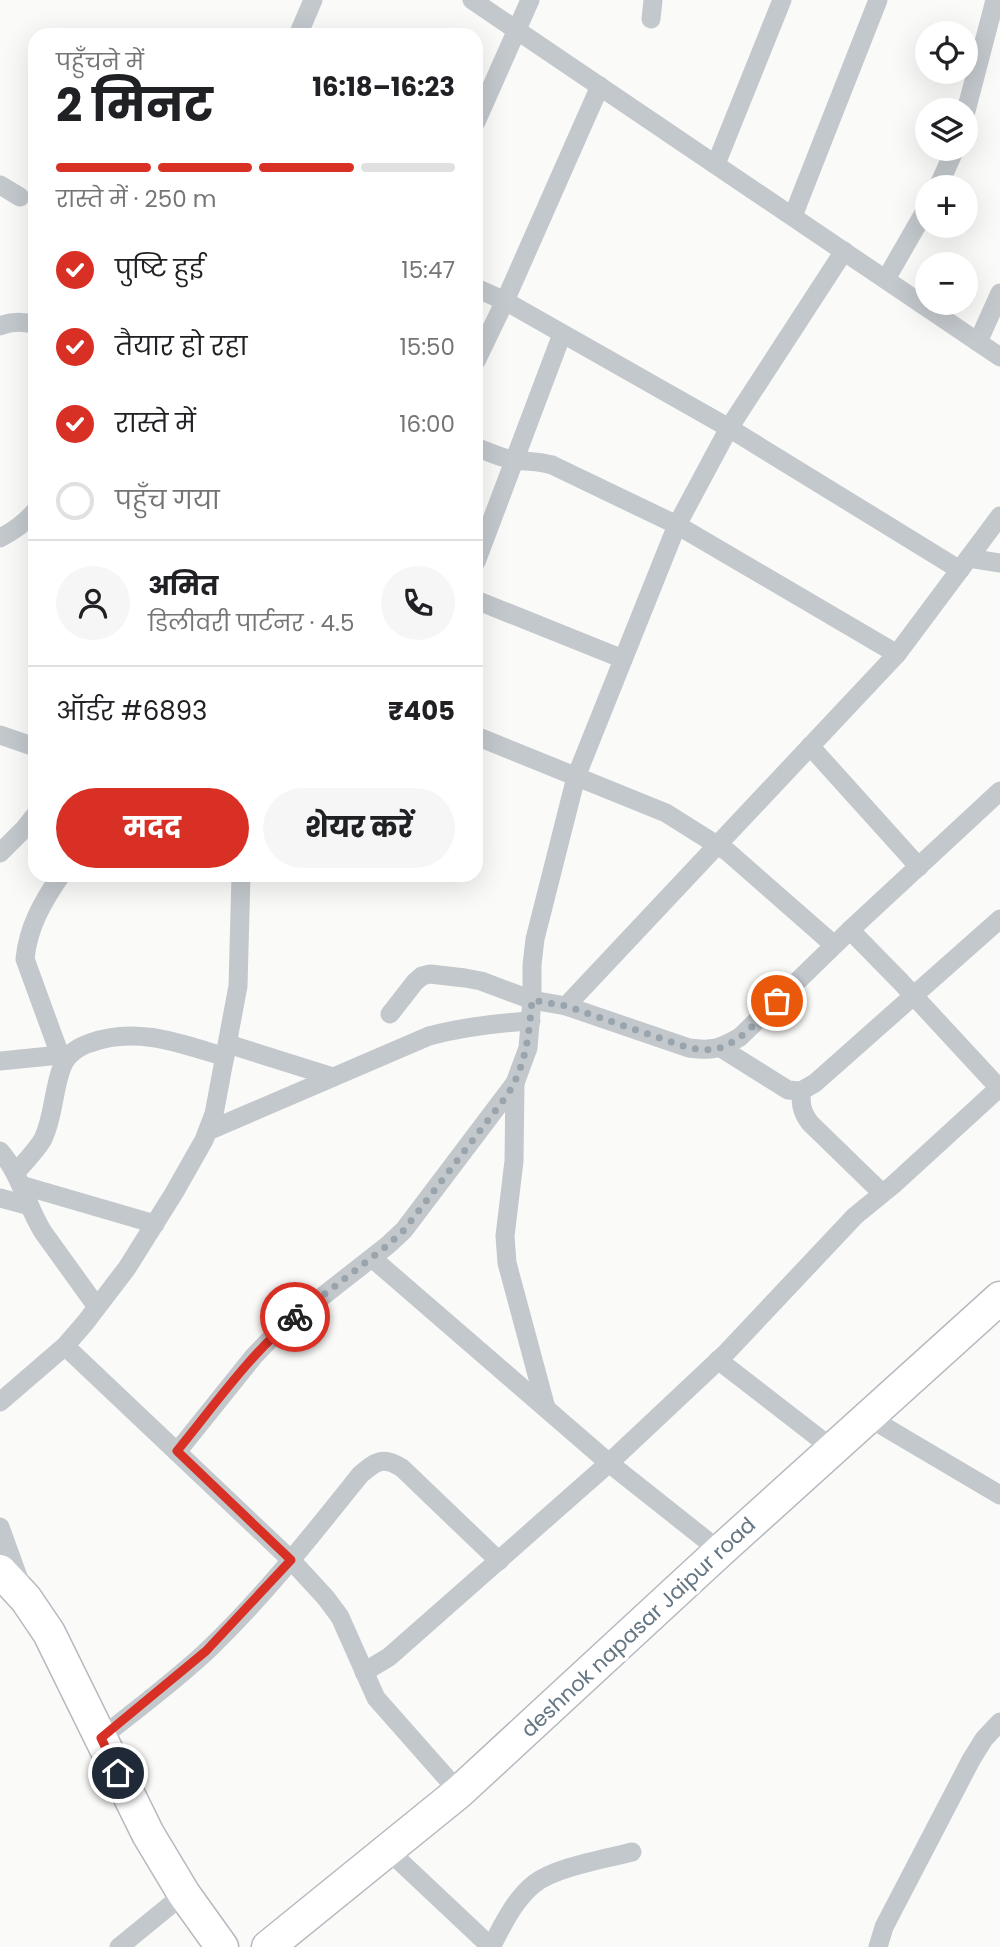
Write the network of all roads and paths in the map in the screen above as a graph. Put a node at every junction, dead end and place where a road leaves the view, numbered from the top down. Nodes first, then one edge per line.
1 (313, 0) edge
2 (472, 0) edge
3 (530, 0) edge
4 (782, 0) edge
5 (878, 0) edge
6 (995, 0) edge
7 (301, 28) edge
8 (516, 29) junction
9 (600, 86) junction
10 (969, 98) edge
11 (483, 106) edge
12 (716, 164) junction
13 (0, 185) edge
14 (20, 197) dead end
15 (793, 216) junction
16 (915, 229) edge
17 (844, 251) junction
18 (886, 279) junction
19 (483, 291) edge
20 (1000, 293) edge
21 (505, 301) junction
22 (28, 323) edge
23 (0, 326) edge
24 (562, 334) junction
25 (978, 342) junction
26 (483, 346) edge
27 (1000, 357) edge
28 (729, 428) junction
29 (483, 450) edge
30 (516, 460) junction
31 (1000, 516) edge
32 (28, 522) edge
33 (677, 525) junction
34 (0, 538) edge
35 (483, 544) edge
36 (1000, 563) edge
37 (964, 564) junction
38 (483, 603) edge
39 (897, 654) junction
40 (623, 659) junction
41 (0, 735) edge
42 (483, 739) edge
43 (28, 745) edge
44 (810, 746) junction
45 (576, 776) junction
46 (1000, 791) edge
47 (28, 824) edge
48 (717, 844) junction
49 (0, 853) edge
50 (919, 867) junction
51 (57, 882) edge
52 (241, 882) edge
53 (1000, 919) edge
54 (849, 930) junction
55 (834, 945) junction
56 (914, 996) junction
57 (532, 1000) junction
58 (566, 1006) junction
59 (390, 1014) dead end
60 (531, 1021) junction
61 (721, 1048) junction
62 (226, 1050) junction
63 (65, 1054) junction
64 (0, 1061) edge
65 (333, 1077) junction
66 (515, 1083) junction
67 (1000, 1088) edge
68 (801, 1091) junction
69 (208, 1131) junction
70 (0, 1151) edge
71 (19, 1178) junction
72 (882, 1193) junction
73 (0, 1198) edge
74 (30, 1206) junction
75 (155, 1224) junction
76 (372, 1258) junction
77 (1000, 1298) edge
78 (97, 1307) junction
79 (65, 1346) junction
80 (718, 1360) junction
81 (0, 1402) edge
82 (546, 1409) junction
83 (867, 1418) junction
84 (833, 1449) junction
85 (177, 1451) junction
86 (609, 1463) junction
87 (1000, 1495) edge
88 (0, 1527) edge
89 (720, 1551) junction
90 (291, 1560) junction
91 (499, 1561) junction
92 (0, 1571) edge
93 (26, 1599) junction
94 (364, 1672) junction
95 (1000, 1722) edge
96 (101, 1738) junction
97 (459, 1792) junction
98 (388, 1850) junction
99 (632, 1852) dead end
100 (184, 1894) junction
101 (119, 1947) edge
102 (222, 1947) edge
103 (268, 1947) edge
104 (491, 1947) edge
105 (878, 1947) edge

1 - 7 street
2 - 8 street
3 - 8 street
4 - 12 street
5 - 15 street
6 - 10 street
8 - 9 street
8 - 11 street
9 - 12 street
9 - 21 street
12 - 15 street
13 - 14 street
15 - 17 street
16 - 18 street
17 - 18 street
17 - 28 street
18 - 25 street
19 - 21 street
20 - 25 street
21 - 24 street
21 - 26 street
22 - 23 street
24 - 28 street
24 - 30 street
25 - 27 street
28 - 33 street
28 - 37 street
29 - 30 street
30 - 33 street
30 - 35 street
31 - 37 street
32 - 34 street
33 - 39 street
33 - 40 street
36 - 37 street
37 - 39 street
38 - 40 street
39 - 44 street
40 - 45 street
41 - 43 street
42 - 45 street
44 - 48 street
44 - 50 street
45 - 48 street
45 - 57 street
46 - 50 street
47 - 49 street
48 - 55 street
48 - 58 street
50 - 54 street
51 - 63 street
52 - 62 street
53 - 56 street
54 - 55 street
54 - 56 street
55 - 61 street
56 - 67 street
56 - 68 street
57 - 58 street
57 - 59 street
57 - 60 street
58 - 61 street
60 - 65 street
60 - 66 street
61 - 68 street
62 - 63 street
62 - 65 street
62 - 69 street
63 - 64 street
63 - 71 street
65 - 69 street
66 - 76 street
66 - 82 street
67 - 72 street
68 - 72 street
69 - 75 street
70 - 71 street
71 - 74 street
71 - 75 street
72 - 80 street
73 - 74 street
74 - 78 street
75 - 78 street
76 - 82 street
76 - 85 street
77 - 83 main road, deshnok napasar Jaipur road
78 - 79 street
79 - 81 street
79 - 85 street
80 - 84 street
80 - 86 street
82 - 86 street
83 - 84 main road, deshnok napasar Jaipur road
83 - 87 street
84 - 89 main road, deshnok napasar Jaipur road
85 - 90 street
86 - 89 street
86 - 91 street
88 - 93 street
89 - 97 main road, deshnok napasar Jaipur road
90 - 91 street
90 - 94 street
90 - 96 street
91 - 94 street
92 - 93 main road
93 - 96 main road
94 - 97 street
95 - 105 street
96 - 100 main road
97 - 98 main road, deshnok napasar Jaipur road
98 - 103 main road, deshnok napasar Jaipur road
98 - 104 street
99 - 104 street
100 - 101 street
100 - 102 main road

